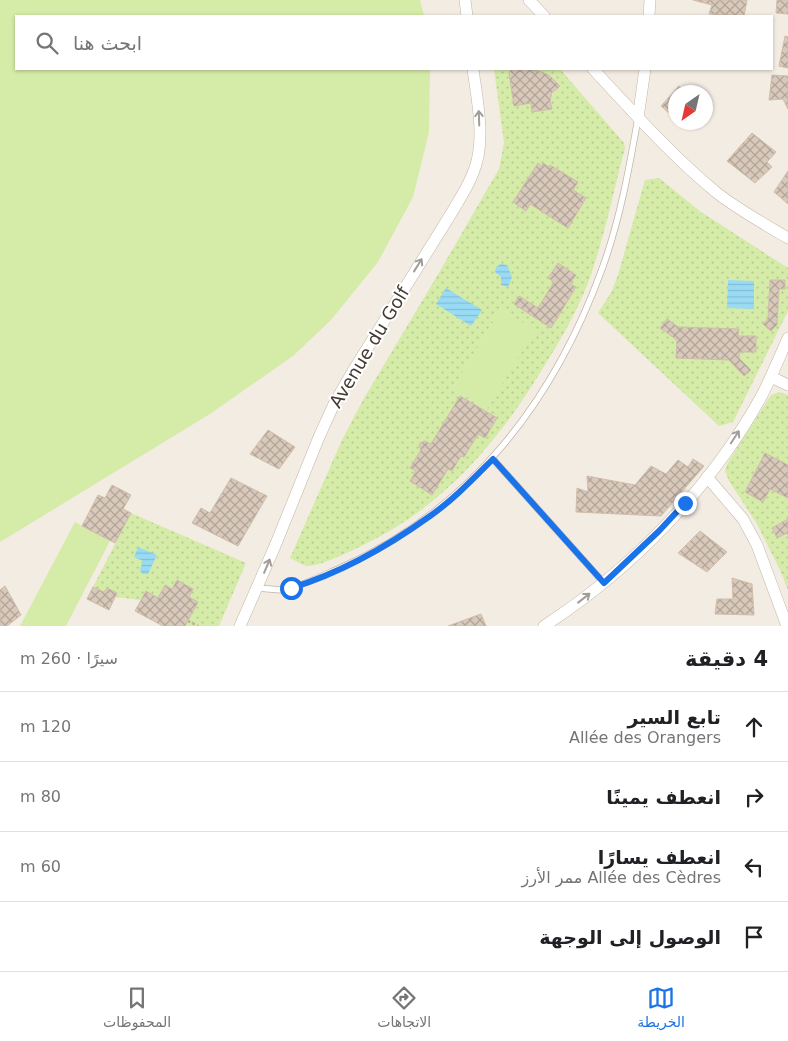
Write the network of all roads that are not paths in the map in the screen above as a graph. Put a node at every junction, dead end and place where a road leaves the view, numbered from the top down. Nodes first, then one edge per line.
1 (465, 0) edge
2 (529, 0) edge
3 (650, 0) edge
4 (467, 15) edge
5 (543, 15) edge
6 (649, 15) edge
7 (473, 70) edge
8 (594, 70) edge
9 (644, 70) edge
10 (638, 118) junction
11 (788, 238) edge
12 (788, 338) edge
13 (771, 377) junction
14 (788, 385) edge
15 (493, 459) junction
16 (707, 477) junction
17 (604, 583) junction
18 (257, 588) junction
19 (240, 626) edge
20 (544, 626) edge
21 (787, 626) edge

1 - 4 street
2 - 5 street
3 - 6 street
18 -> 7 street, Avenue du Golf
8 - 10 street
9 - 10 street
10 - 11 street
10 - 15 lane
12 - 13 street
13 - 14 street
16 -> 13 street
15 - 17 lane
15 - 18 lane
16 - 17 street
16 - 21 street
20 -> 17 street
18 - 19 street, Avenue du Golf

